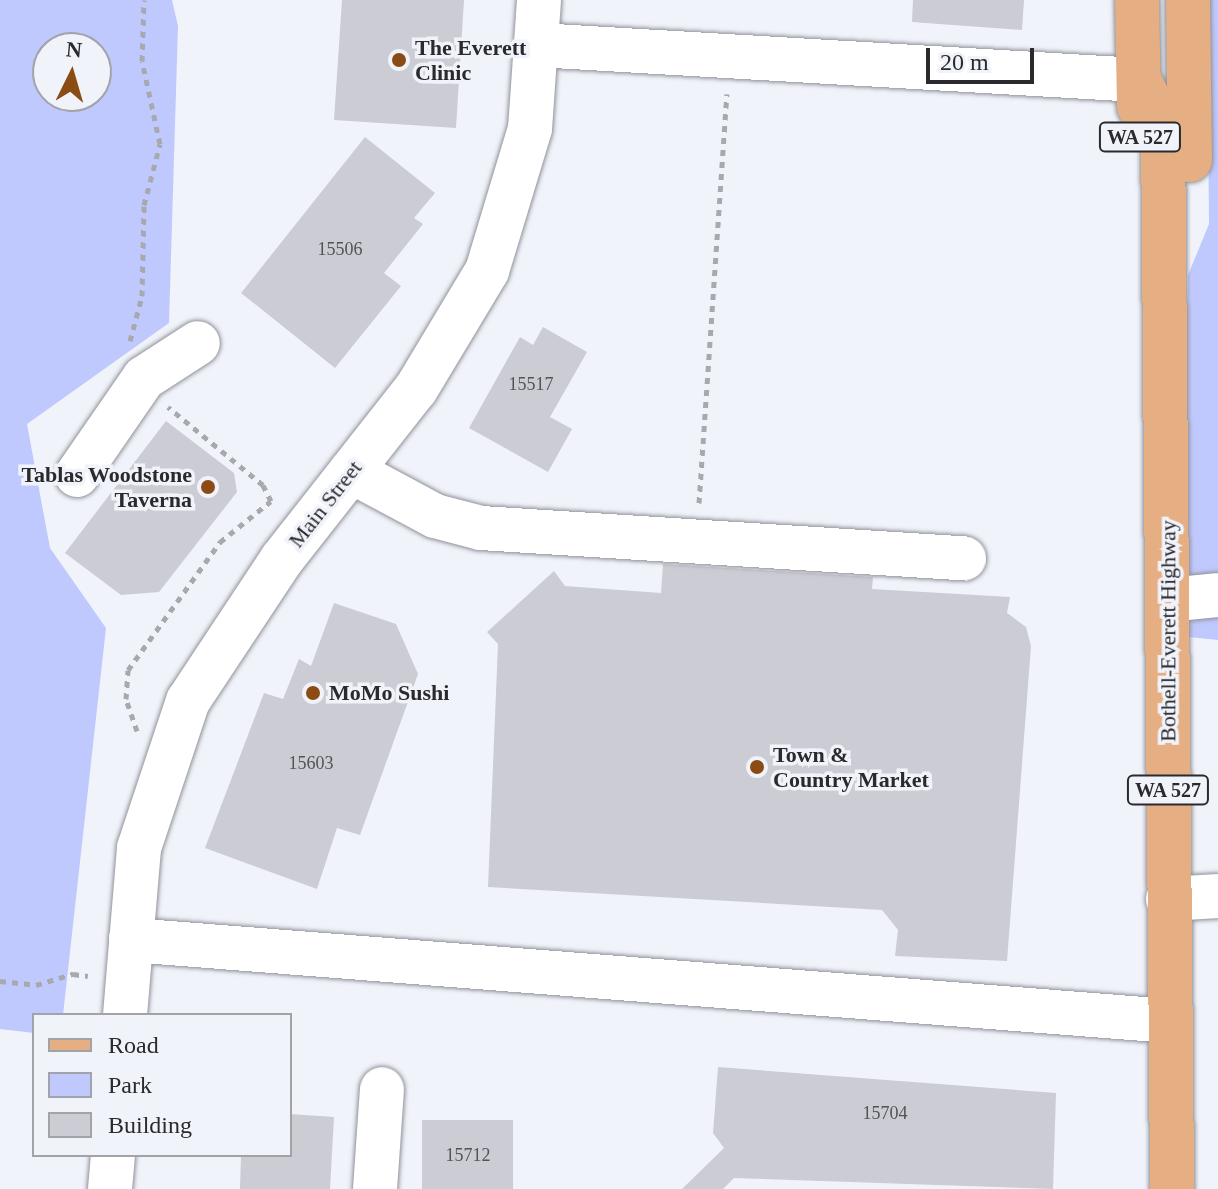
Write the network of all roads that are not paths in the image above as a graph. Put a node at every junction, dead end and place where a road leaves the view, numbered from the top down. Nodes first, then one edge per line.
1 (539, 0) edge
2 (1137, 0) edge
3 (1188, 0) edge
4 (537, 45) junction
5 (1139, 80) junction
6 (1166, 265) junction
7 (198, 343) dead end
8 (351, 471) junction
9 (77, 475) dead end
10 (964, 558) dead end
11 (1218, 595) edge
12 (1168, 600) junction
13 (1218, 896) edge
14 (1168, 899) junction
15 (113, 951) junction
16 (125, 1013) edge
17 (1169, 1021) junction
18 (382, 1089) dead end
19 (113, 1157) edge
20 (110, 1189) edge
21 (375, 1189) edge
22 (1172, 1189) edge

1 - 4 street, Main Street
2 - 5 main road, WA 527
3 - 6 main road, WA 527
4 - 5 street
4 - 8 street, Main Street
5 - 6 main road, WA 527
6 - 12 main road, Bothell-Everett Highway / WA 527
7 - 9 street
8 - 10 street
8 - 15 street, Main Street
11 - 12 street
12 - 14 main road, Bothell-Everett Highway / WA 527
13 - 14 street
14 - 17 main road, Bothell-Everett Highway / WA 527
15 - 16 street, Main Street
15 - 17 street
17 - 22 main road, Bothell-Everett Highway / WA 527
18 - 21 street
19 - 20 street

